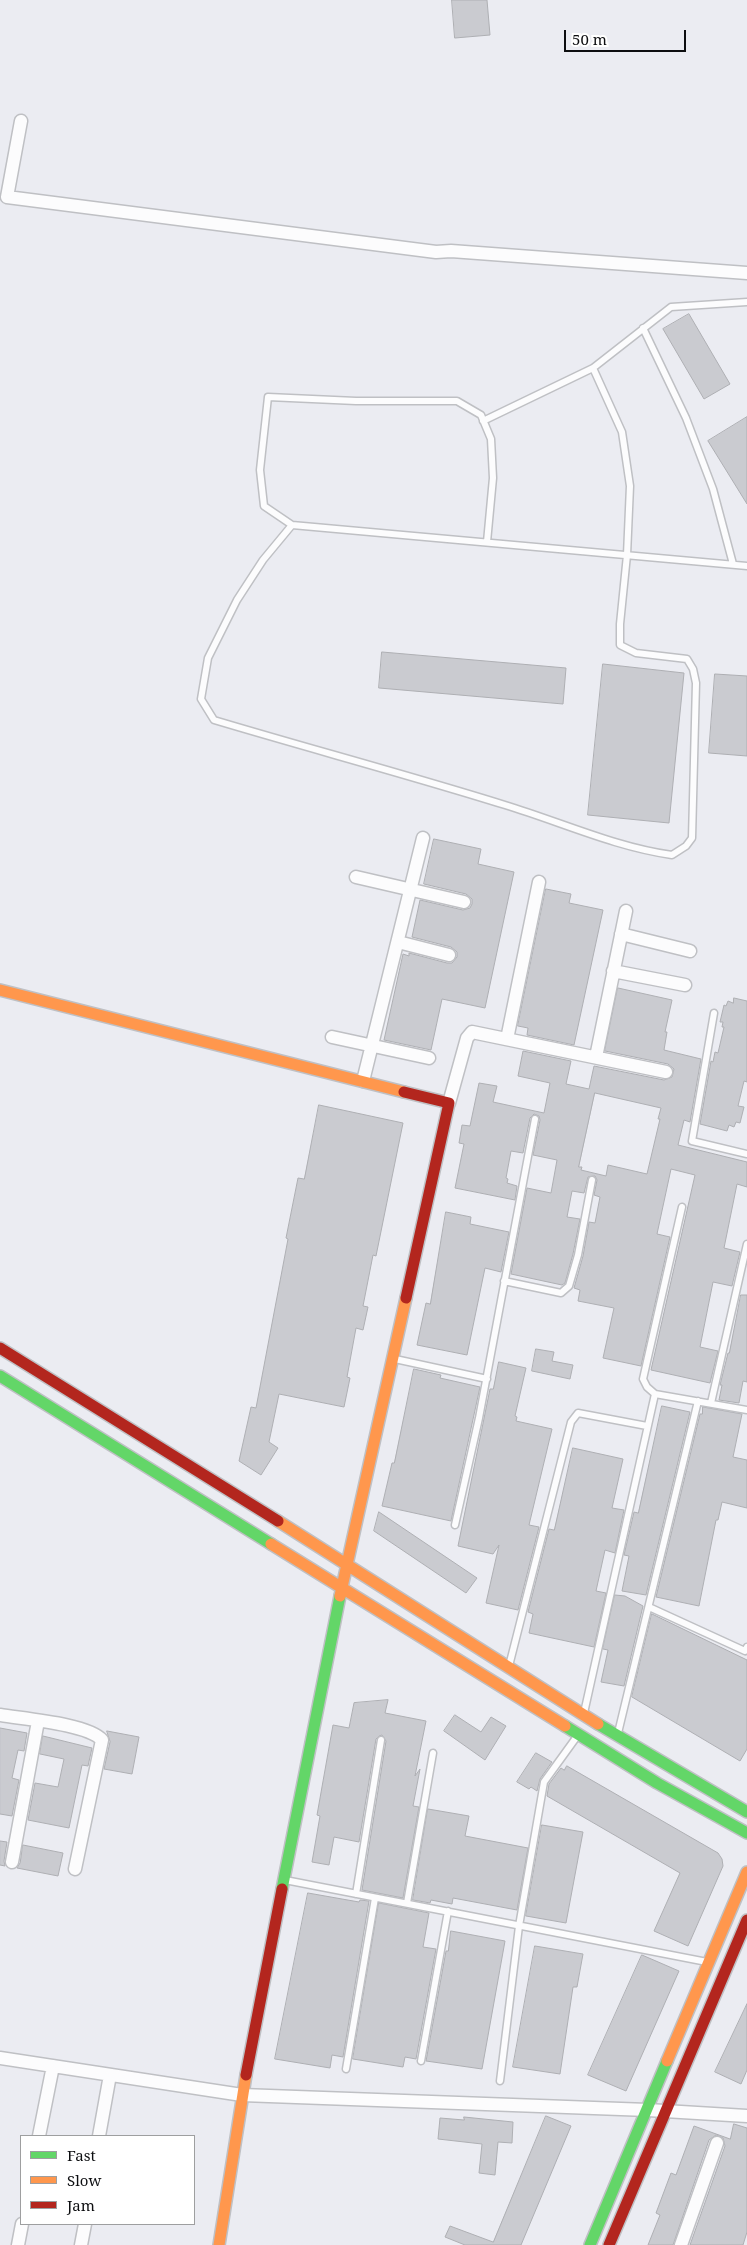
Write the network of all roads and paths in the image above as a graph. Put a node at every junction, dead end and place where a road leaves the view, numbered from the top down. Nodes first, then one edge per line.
1 (20, 121) dead end
2 (4, 197) edge
3 (747, 273) edge
4 (747, 302) edge
5 (643, 328) junction
6 (593, 368) junction
7 (483, 421) junction
8 (292, 525) junction
9 (487, 542) junction
10 (627, 555) junction
11 (733, 564) junction
12 (747, 566) edge
13 (424, 838) dead end
14 (356, 877) dead end
15 (539, 882) dead end
16 (410, 890) junction
17 (464, 902) dead end
18 (626, 912) dead end
19 (621, 934) junction
20 (398, 942) junction
21 (690, 950) dead end
22 (449, 955) dead end
23 (613, 971) junction
24 (685, 984) dead end
25 (0, 990) edge
26 (714, 1013) dead end
27 (332, 1036) dead end
28 (507, 1039) junction
29 (372, 1046) junction
30 (596, 1057) junction
31 (429, 1058) dead end
32 (666, 1072) dead end
33 (363, 1082) junction
34 (449, 1103) junction
35 (535, 1119) dead end
36 (747, 1154) edge
37 (592, 1180) dead end
38 (682, 1207) dead end
39 (747, 1244) edge
40 (504, 1281) junction
41 (0, 1348) edge
42 (393, 1358) junction
43 (0, 1376) edge
44 (487, 1379) junction
45 (654, 1394) junction
46 (698, 1401) junction
47 (711, 1404) junction
48 (747, 1410) edge
49 (647, 1426) junction
50 (455, 1525) dead end
51 (347, 1564) junction
52 (342, 1587) junction
53 (648, 1607) junction
54 (747, 1647) edge
55 (509, 1667) junction
56 (584, 1714) junction
57 (0, 1715) edge
58 (38, 1721) junction
59 (578, 1734) junction
60 (618, 1736) junction
61 (381, 1740) dead end
62 (433, 1754) dead end
63 (747, 1812) edge
64 (747, 1833) edge
65 (12, 1862) dead end
66 (75, 1869) dead end
67 (747, 1872) edge
68 (284, 1880) junction
69 (356, 1894) junction
70 (375, 1898) junction
71 (407, 1903) junction
72 (448, 1911) junction
73 (747, 1920) edge
74 (519, 1926) junction
75 (742, 1951) edge
76 (711, 1962) junction
77 (0, 2058) edge
78 (421, 2061) dead end
79 (53, 2066) junction
80 (346, 2069) dead end
81 (110, 2075) junction
82 (500, 2081) dead end
83 (242, 2095) junction
84 (648, 2110) junction
85 (666, 2111) junction
86 (747, 2116) edge
87 (39, 2135) edge
88 (99, 2135) edge
89 (717, 2143) dead end
90 (22, 2225) edge
91 (85, 2225) edge
92 (18, 2245) edge
93 (81, 2245) edge
94 (219, 2245) edge
95 (590, 2245) edge
96 (609, 2245) edge
97 (681, 2245) edge

1 - 2 street
2 - 3 street
4 - 5 lane
5 - 6 lane
5 - 11 lane
6 - 7 lane
6 - 10 lane
7 - 8 lane
7 - 9 lane
8 - 9 lane
8 - 10 lane
9 - 10 lane
10 - 11 lane
11 - 12 lane
13 - 16 street
14 - 16 street
15 - 28 street
16 - 17 street
16 - 20 street
18 - 19 street
19 - 21 street
19 - 23 street
20 - 22 street
20 - 29 street
23 - 24 street
23 - 30 street
25 - 33 street
26 - 36 lane
27 - 29 street
28 - 30 street
28 - 34 street
29 - 31 street
29 - 33 street
30 - 32 street
33 - 34 street
34 - 42 street
35 - 40 lane
37 - 40 lane
38 - 45 lane
39 - 47 lane
40 - 44 lane
41 - 51 street
42 - 44 lane
42 - 51 street
43 - 52 street
44 - 50 lane
45 - 46 lane
45 - 49 lane
46 - 47 lane
46 - 53 lane
47 - 48 lane
49 - 55 lane
49 - 56 lane
51 - 52 street
51 - 55 street
52 - 59 street
52 - 68 street
53 - 54 lane
53 - 60 lane
55 - 56 street
56 - 60 street
57 - 58 street
58 - 65 street
58 - 66 street
59 - 64 street
59 - 74 lane
60 - 63 street
61 - 69 lane
62 - 71 lane
67 - 76 street
68 - 69 lane
68 - 83 street
69 - 70 lane
70 - 71 lane
70 - 80 lane
71 - 72 lane
72 - 74 lane
72 - 78 lane
73 - 75 street
74 - 76 lane
74 - 82 lane
75 - 85 street
76 - 84 street
77 - 79 street
79 - 81 street
79 - 87 street
81 - 83 street
81 - 88 street
83 - 84 street
83 - 94 street
84 - 85 street
84 - 95 street
85 - 86 street
85 - 96 street
89 - 97 street
90 - 92 street
91 - 93 street

